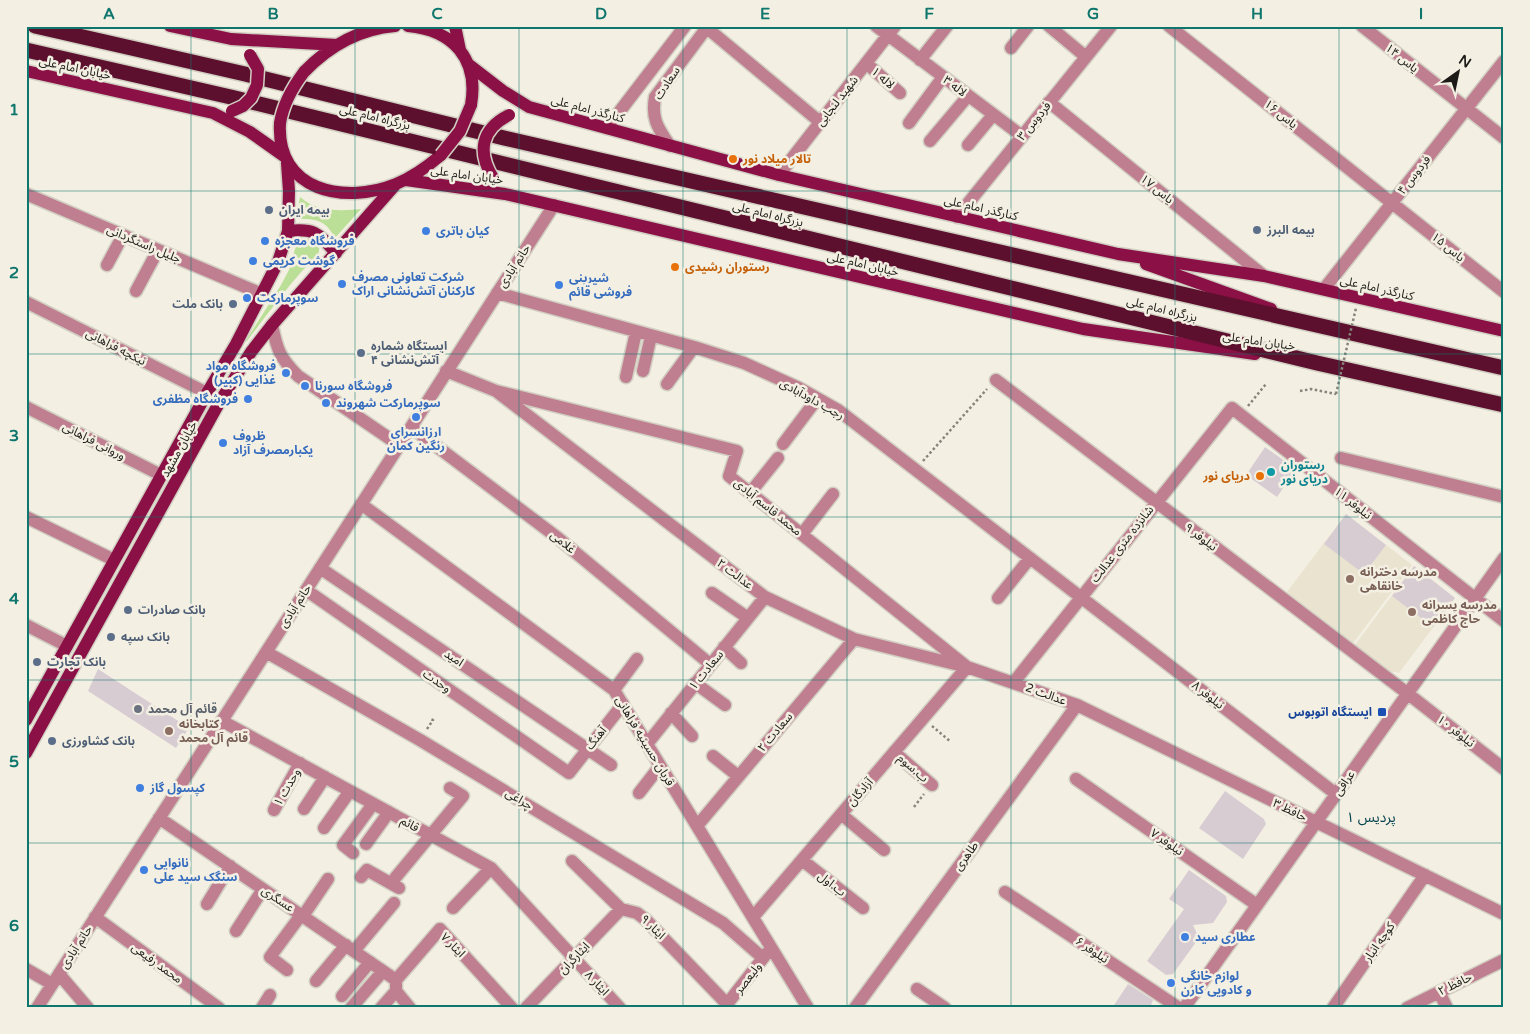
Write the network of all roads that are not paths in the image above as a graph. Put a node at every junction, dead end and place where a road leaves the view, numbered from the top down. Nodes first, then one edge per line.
1 (35, 26) edge
2 (170, 26) edge
3 (360, 26) edge
4 (395, 26) edge
5 (408, 26) edge
6 (455, 26) edge
7 (685, 26) edge
8 (876, 26) edge
9 (946, 26) edge
10 (1028, 26) edge
11 (1049, 26) edge
12 (1111, 26) edge
13 (1169, 26) edge
14 (1362, 26) edge
15 (707, 27) edge
16 (891, 31) edge
17 (231, 39) junction
18 (341, 43) junction
19 (1010, 48) dead end
20 (26, 50) edge
21 (460, 50) junction
22 (1086, 57) junction
23 (920, 60) junction
24 (1504, 61) edge
25 (866, 63) junction
26 (468, 64) junction
27 (26, 71) edge
28 (943, 77) junction
29 (641, 85) junction
30 (900, 93) dead end
31 (968, 96) junction
32 (655, 97) junction
33 (1049, 102) junction
34 (530, 107) junction
35 (1466, 109) junction
36 (213, 113) junction
37 (993, 115) junction
38 (820, 122) junction
39 (909, 123) dead end
40 (607, 128) junction
41 (1022, 136) junction
42 (1504, 138) edge
43 (930, 141) dead end
44 (968, 145) dead end
45 (670, 146) junction
46 (286, 160) junction
47 (779, 175) junction
48 (401, 182) junction
49 (26, 194) edge
50 (505, 194) junction
51 (1392, 203) junction
52 (554, 205) junction
53 (957, 217) junction
54 (288, 231) junction
55 (123, 235) junction
56 (158, 250) junction
57 (336, 252) junction
58 (1118, 254) junction
59 (107, 265) dead end
60 (1264, 276) junction
61 (1324, 289) junction
62 (136, 291) dead end
63 (1504, 292) edge
64 (497, 293) junction
65 (262, 294) junction
66 (26, 302) edge
67 (272, 325) junction
68 (1322, 327) junction
69 (1504, 331) edge
70 (636, 332) junction
71 (651, 336) junction
72 (694, 347) junction
73 (1317, 363) junction
74 (1504, 368) edge
75 (643, 371) dead end
76 (446, 372) junction
77 (626, 377) dead end
78 (996, 380) road end
79 (667, 384) dead end
80 (496, 391) junction
81 (207, 393) junction
82 (817, 399) junction
83 (1500, 406) edge
84 (26, 407) edge
85 (1236, 411) joint
86 (411, 427) junction
87 (783, 444) dead end
88 (399, 445) junction
89 (778, 458) dead end
90 (1341, 458) dead end
91 (161, 475) junction
92 (750, 493) junction
93 (834, 494) dead end
94 (1504, 497) edge
95 (1155, 502) junction
96 (361, 504) junction
97 (26, 517) edge
98 (802, 534) junction
99 (1030, 558) junction
100 (1504, 558) edge
101 (114, 560) junction
102 (320, 568) junction
103 (306, 590) junction
104 (712, 593) dead end
105 (765, 596) junction
106 (1080, 597) junction
107 (998, 598) dead end
108 (1474, 599) junction
109 (748, 618) junction
110 (1504, 621) edge
111 (26, 625) edge
112 (854, 639) junction
113 (67, 646) junction
114 (724, 648) junction
115 (266, 652) junction
116 (637, 659) dead end
117 (741, 663) dead end
118 (710, 664) junction
119 (967, 666) junction
120 (1014, 682) junction
121 (695, 683) junction
122 (614, 690) junction
123 (1407, 693) junction
124 (623, 704) junction
125 (725, 705) dead end
126 (1077, 705) junction
127 (671, 713) junction
128 (26, 720) edge
129 (222, 721) junction
130 (692, 736) dead end
131 (647, 744) junction
132 (588, 749) junction
133 (894, 752) junction
134 (26, 754) edge
135 (713, 756) dead end
136 (300, 764) junction
137 (611, 765) dead end
138 (660, 766) junction
139 (1504, 769) edge
140 (569, 773) joint
141 (738, 776) junction
142 (325, 777) junction
143 (1076, 780) dead end
144 (932, 785) dead end
145 (450, 788) dead end
146 (350, 791) junction
147 (638, 793) dead end
148 (1336, 794) junction
149 (373, 804) junction
150 (304, 809) dead end
151 (274, 810) dead end
152 (389, 812) junction
153 (841, 814) junction
154 (159, 818) junction
155 (1316, 822) junction
156 (697, 826) junction
157 (324, 828) dead end
158 (429, 834) junction
159 (366, 844) dead end
160 (884, 850) dead end
161 (353, 853) dead end
162 (802, 860) junction
163 (572, 861) dead end
164 (230, 866) junction
165 (491, 868) junction
166 (1425, 876) junction
167 (361, 877) dead end
168 (328, 879) dead end
169 (263, 889) junction
170 (1005, 892) dead end
171 (394, 903) dead end
172 (207, 904) dead end
173 (1257, 905) junction
174 (453, 908) dead end
175 (863, 908) dead end
176 (621, 909) junction
177 (1504, 914) edge
178 (302, 916) junction
179 (95, 917) junction
180 (752, 917) junction
181 (236, 931) dead end
182 (350, 948) junction
183 (767, 953) junction
184 (574, 958) junction
185 (1504, 960) edge
186 (370, 962) junction
187 (26, 969) edge
188 (287, 970) dead end
189 (383, 971) junction
190 (56, 979) junction
191 (316, 981) dead end
192 (396, 985) junction
193 (917, 989) dead end
194 (1439, 992) junction
195 (270, 995) dead end
196 (342, 996) dead end
197 (726, 1006) edge
198 (37, 1008) edge
199 (88, 1008) edge
200 (219, 1008) edge
201 (262, 1008) edge
202 (351, 1008) edge
203 (382, 1008) edge
204 (410, 1008) edge
205 (512, 1008) edge
206 (526, 1008) edge
207 (620, 1008) edge
208 (808, 1008) edge
209 (855, 1008) edge
210 (945, 1008) edge
211 (1179, 1008) edge
212 (1184, 1008) edge
213 (1333, 1008) edge
214 (1407, 1008) edge
215 (1447, 1008) edge

1 - 68 highway, بزرگراه امام علی
2 - 17 main road
3 - 18 main road
4 - 18 main road
5 - 21 main road
6 - 21 main road
7 - 29 street, سعادت
8 - 16 street, لاله ۳
9 - 23 street
10 - 19 street
11 - 22 street
12 - 22 street, فردوس ۳
13 - 51 street, یاس ۱۶
14 - 35 street, یاس ۱۴
15 - 32 street, سعادت
15 - 38 street
16 - 23 street, لاله ۳
16 - 25 street, شهید لنجابی
17 - 18 main road
17 - 36 main road, bridge
18 - 46 main road, خیابان مشهد, bridge
20 - 73 highway, بزرگراه امام علی
21 - 26 main road
22 - 33 street, فردوس ۳
23 - 28 street, لاله ۳
24 - 35 street, فردوس ۴
25 - 30 street, لاله ۱
25 - 38 street, شهید لنجابی
26 - 34 main road, کنارگذر امام علی
26 - 48 main road, bridge
27 - 36 main road, خیابان امام علی
28 - 31 street, لاله ۳
28 - 39 street
29 - 32 street
29 - 40 street, سعادت
31 - 37 street, لاله ۳
31 - 43 street
32 - 45 street, سعادت
33 - 41 street, فردوس ۳
33 - 60 street, یاس ۱۷
34 - 40 main road, کنارگذر امام علی
34 - 50 main road, bridge
35 - 42 street, یاس ۱۴
35 - 51 street, فردوس ۴
36 - 46 main road, خیابان امام علی
37 - 41 street, لاله ۳
37 - 44 street
38 - 47 street, شهید لنجابی
40 - 45 main road, کنارگذر امام علی
41 - 53 street, فردوس ۳
45 - 47 main road, کنارگذر امام علی
46 - 48 main road, خیابان امام علی
46 - 54 main road, خیابان مشهد
47 - 53 main road, کنارگذر امام علی
48 - 50 main road, خیابان امام علی
48 - 57 main road, خیابان مشهد
49 - 55 street, جلیل راستگردانی
50 - 52 main road, خیابان امام علی
51 - 61 street, فردوس ۴
51 - 63 street, یاس ۱۵
52 - 64 street, حاتم آبادی
52 - 73 main road, خیابان امام علی
53 - 58 main road, کنارگذر امام علی
54 - 57 main road
54 - 65 main road, خیابان مشهد
55 - 56 street, جلیل راستگردانی
55 - 59 street
56 - 62 street
56 - 65 street, جلیل راستگردانی
57 - 67 main road, خیابان مشهد
58 - 60 main road, کنارگذر امام علی
58 - 68 main road
60 - 61 main road, کنارگذر امام علی
61 - 69 main road, کنارگذر امام علی
64 - 70 street, رجب داودآبادی
64 - 76 street, حاتم آبادی
65 - 81 main road, خیابان مشهد
66 - 81 street, نیکچه فراهانی
67 - 88 street
67 - 134 main road, خیابان مشهد
68 - 74 highway, بزرگراه امام علی
70 - 71 street, رجب داودآبادی
70 - 77 street
71 - 72 street, رجب داودآبادی
71 - 75 street
72 - 79 street
72 - 82 street, رجب داودآبادی
73 - 83 highway, بزرگراه امام علی
76 - 80 street, محمد قاسم آبادی
76 - 86 street, حاتم آبادی
78 - 95 street, نیلوفر ۹
80 - 92 street, محمد قاسم آبادی
80 - 105 street, عدالت ۲
81 - 91 main road, خیابان مشهد
82 - 87 street
82 - 99 street, رجب داودآبادی
84 - 91 street, وروانی فراهانی
85 - 95 street, شانزده متری عدالت
85 - 108 street, نیلوفر ۱۱
86 - 88 street, حاتم آبادی
86 - 118 street, غلامی
88 - 96 street, حاتم آبادی
89 - 92 street
90 - 94 street
91 - 101 main road, خیابان مشهد
92 - 98 street, محمد قاسم آبادی
93 - 98 street
95 - 106 street, شانزده متری عدالت
95 - 123 street, نیلوفر ۹
96 - 102 street, حاتم آبادی
96 - 122 street, قربان حسینیه فراهانی
97 - 101 street
98 - 119 street, محمد قاسم آبادی
99 - 106 street, رجب داودآبادی
99 - 107 street
100 - 108 street, عراقی
101 - 113 main road, خیابان مشهد
102 - 103 street, حاتم آبادی
102 - 132 street, امید
103 - 115 street, حاتم آبادی
103 - 140 street, وحدت
104 - 109 street
105 - 109 street, سعادت ۱
105 - 112 street, عدالت ۲
106 - 120 street, شانزده متری عدالت
106 - 148 street, نیلوفر ۸
108 - 110 street, نیلوفر ۱۱
108 - 123 street, عراقی
109 - 114 street, سعادت ۱
111 - 113 street
112 - 119 street, عدالت ۲
112 - 141 street, سعادت ۲
113 - 128 main road, خیابان مشهد
114 - 117 street
114 - 118 street, سعادت ۱
115 - 129 street, حاتم آبادی
115 - 183 street, چراغی
116 - 122 street
118 - 121 street, سعادت ۱
119 - 120 street, عدالت ۲
119 - 133 street, آزادگان
120 - 126 street, عدالت 2
121 - 125 street
121 - 127 street, سعادت ۱
122 - 124 street, قربان حسینیه فراهانی
123 - 139 street, نیلوفر ۱۰
123 - 148 street, عراقی
124 - 131 street, قربان حسینیه فراهانی
124 - 132 street, آهنگ
126 - 155 street, حافظ ۳
126 - 209 street, طاهری
127 - 130 street
127 - 131 street, سعادت ۱
129 - 136 street, قائم
129 - 154 street, حاتم آبادی
131 - 138 street, قربان حسینیه فراهانی
132 - 137 street, امید
132 - 140 street, آهنگ
133 - 144 street, ب.سوم
133 - 153 street, آزادگان
135 - 141 street
136 - 142 street, قائم
136 - 151 street, وحدت ۱
138 - 147 street
138 - 156 street, قربان حسینیه فراهانی
141 - 156 street, سعادت ۲
142 - 146 street, قائم
142 - 150 street
143 - 173 street, نیلوفر ۷
145 - 158 street
146 - 149 street, قائم
146 - 157 street
148 - 155 street, عراقی
149 - 152 street, قائم
149 - 161 street
152 - 158 street, قائم
152 - 159 street
153 - 160 street
153 - 162 street, آزادگان
154 - 164 street, عسگری
154 - 179 street, حاتم آبادی
155 - 166 street, حافظ ۳
155 - 173 street, عراقی
156 - 180 street, قربان حسینیه فراهانی
158 - 165 street, قائم
158 - 167 street
162 - 175 street, ب.اول
162 - 180 street, آزادگان
163 - 176 street, ایثار ۹
164 - 169 street, عسگری
164 - 172 street
165 - 174 street
165 - 184 street, قائم
166 - 177 street, حافظ ۳
166 - 213 street, کوچه انبار
168 - 178 street
169 - 178 street, عسگری
169 - 181 street
170 - 211 street, نیلوفر ۶
171 - 182 street
173 - 212 street, عراقی
176 - 184 street, ایثارگران
176 - 197 street, ایثار ۹
178 - 182 street, عسگری
178 - 188 street
179 - 190 street, حاتم آبادی
179 - 200 street, محمد رفیعی
180 - 183 street, قربان حسینیه فراهانی
182 - 186 street, عسگری
182 - 191 street
183 - 197 street, ولیعصر
183 - 208 street, قربان حسینیه فراهانی
184 - 206 street, ایثارگران
184 - 207 street, ایثار ۸
185 - 194 street, حافظ ۲
186 - 189 street, عسگری
186 - 196 street
187 - 190 street
189 - 192 street, عسگری
189 - 202 street
190 - 198 street, حاتم آبادی
190 - 199 street
192 - 203 street
192 - 204 street, عسگری
192 - 205 street, ایثار ۷
193 - 210 street
194 - 214 street, حافظ ۲
194 - 215 street
195 - 201 street

